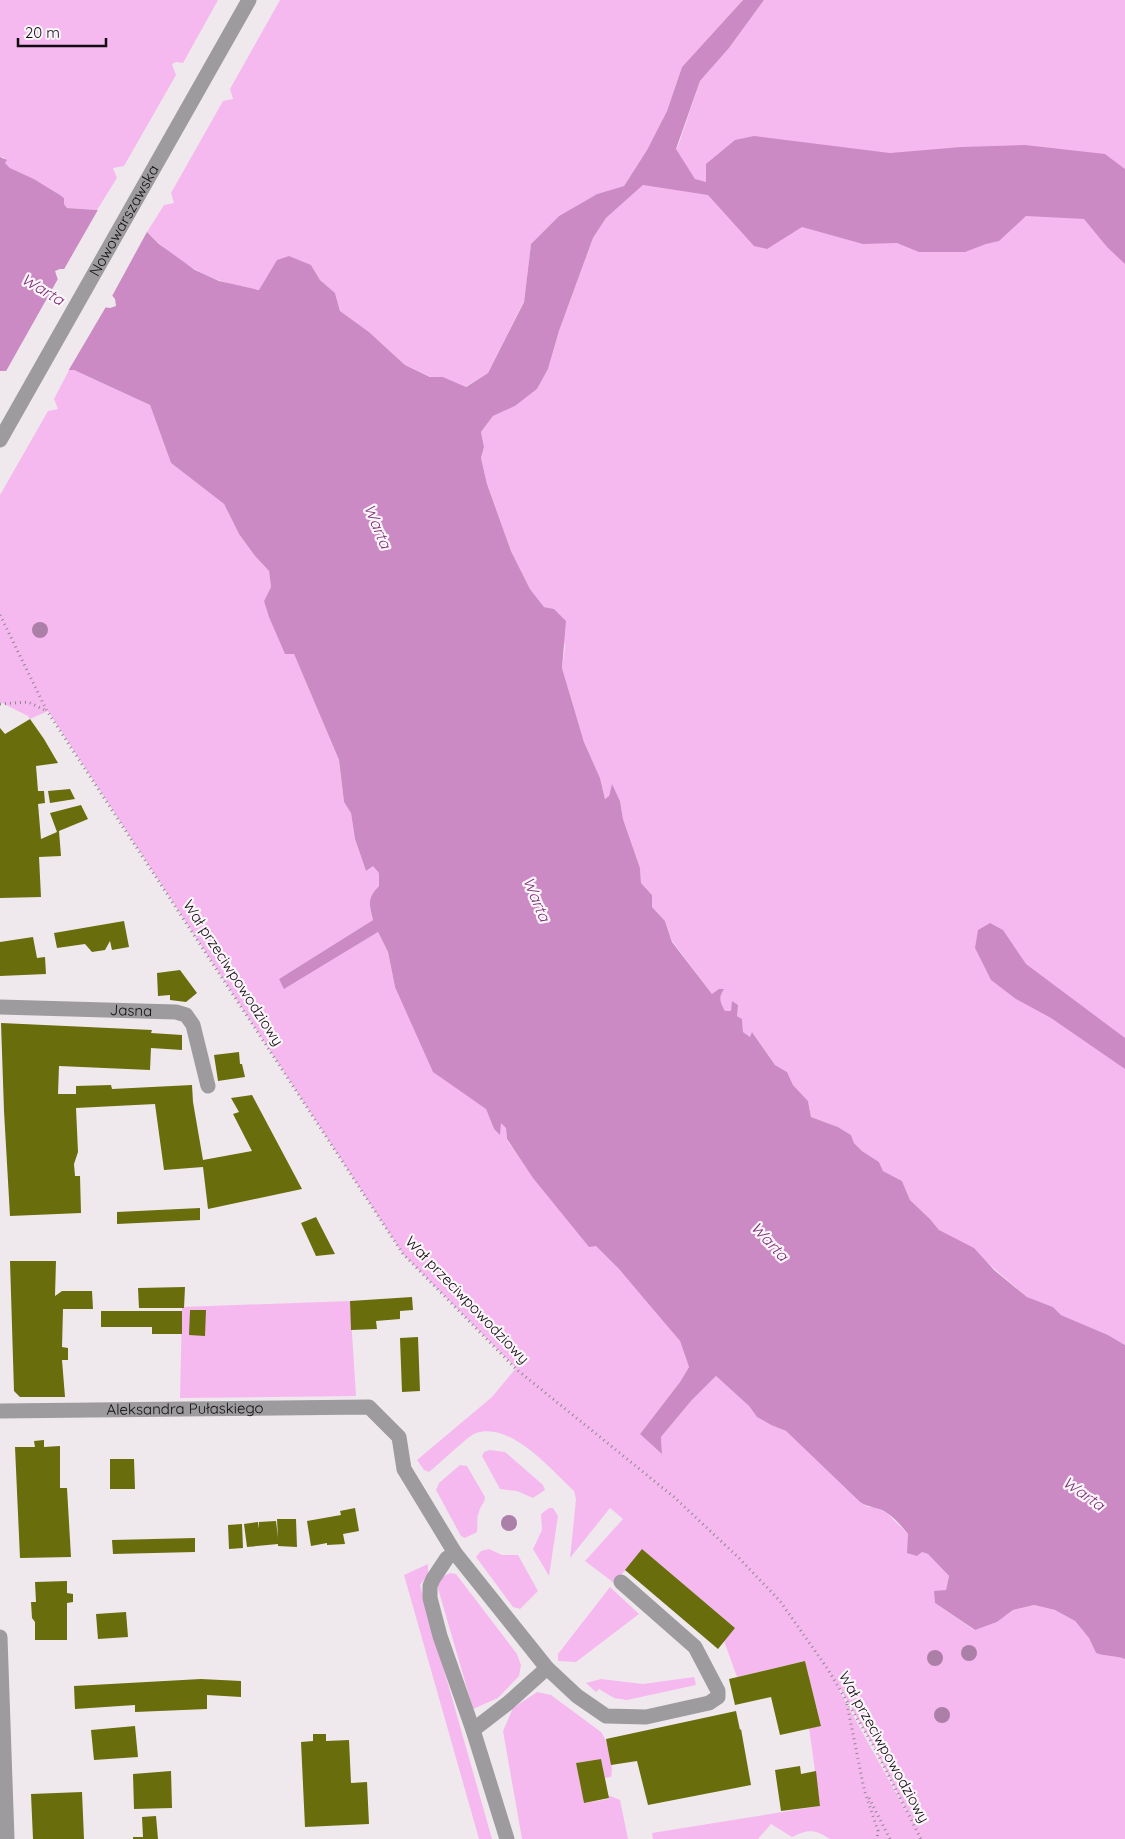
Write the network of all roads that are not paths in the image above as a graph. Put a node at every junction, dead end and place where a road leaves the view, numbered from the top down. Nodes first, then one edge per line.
1 (249, 0) edge
2 (0, 440) edge
3 (0, 1007) edge
4 (208, 1086) dead end
5 (0, 1411) edge
6 (455, 1553) junction
7 (622, 1582) dead end
8 (0, 1637) edge
9 (547, 1668) junction
10 (473, 1730) junction
11 (7, 1839) edge
12 (506, 1839) edge

1 - 2 street, Nowowarszawska
3 - 4 street, Jasna
5 - 6 street, Aleksandra Pułaskiego
6 - 9 street
6 - 10 street
7 - 9 street
8 - 11 street
9 - 10 street
10 - 12 street

